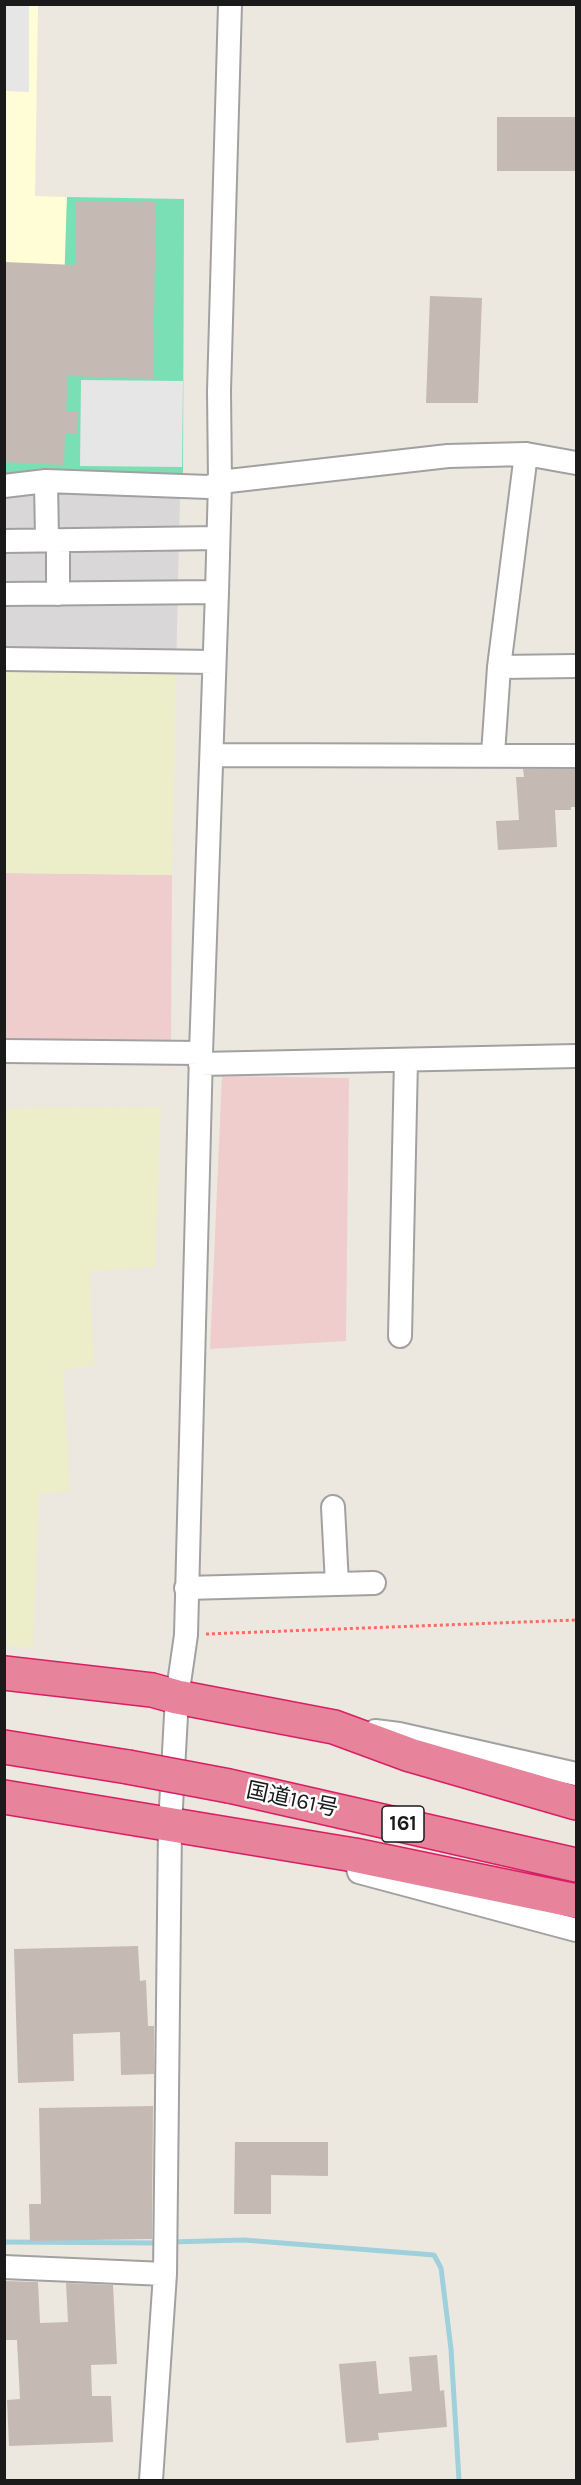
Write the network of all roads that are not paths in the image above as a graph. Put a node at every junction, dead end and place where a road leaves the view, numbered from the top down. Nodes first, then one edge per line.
1 (230, 4) edge
2 (526, 454) junction
3 (576, 463) edge
4 (46, 481) junction
5 (220, 482) junction
6 (4, 486) edge
7 (218, 538) junction
8 (52, 540) junction
9 (4, 541) edge
10 (217, 591) junction
11 (4, 594) edge
12 (58, 594) junction
13 (4, 659) edge
14 (214, 662) junction
15 (576, 666) edge
16 (499, 667) junction
17 (493, 754) junction
18 (212, 755) junction
19 (576, 756) edge
20 (4, 1051) edge
21 (576, 1056) edge
22 (200, 1058) junction
23 (406, 1060) junction
24 (400, 1336) dead end
25 (333, 1507) dead end
26 (374, 1583) dead end
27 (338, 1584) junction
28 (186, 1588) junction
29 (6, 1671) edge
30 (177, 1698) junction
31 (334, 1727) junction
32 (4, 1747) edge
33 (576, 1774) edge
34 (4, 1797) edge
35 (576, 1803) edge
36 (4, 1804) edge
37 (46, 1805) junction
38 (170, 1825) junction
39 (354, 1855) junction
40 (576, 1865) edge
41 (576, 1901) edge
42 (576, 1930) edge
43 (165, 2264) junction
44 (4, 2267) edge
45 (150, 2481) edge

1 - 5 street
2 - 3 street
2 - 5 street
2 - 16 street
4 - 5 street
4 - 6 street
4 - 8 street
5 - 7 street
7 - 8 street
7 - 10 street
8 - 9 street
8 - 12 street
10 - 12 street
10 - 14 street
11 - 12 street
13 - 14 street
14 - 18 street
15 - 16 street
16 - 17 street
17 - 18 street
17 - 19 street
18 - 22 street
20 - 22 street
21 - 23 street
22 - 23 street
22 - 28 street
23 - 24 street
25 - 27 street
26 - 27 street
27 - 28 street
28 - 30 street
29 - 30 highway
30 - 31 highway
30 - 38 street
31 - 33 street
31 - 35 highway
32 - 40 highway, 国道161号 / 161, bridge
34 - 37 highway
36 - 37 highway
37 - 38 highway
38 - 39 highway
38 - 43 street
39 - 41 highway
39 - 42 street
43 - 44 street
43 - 45 street

